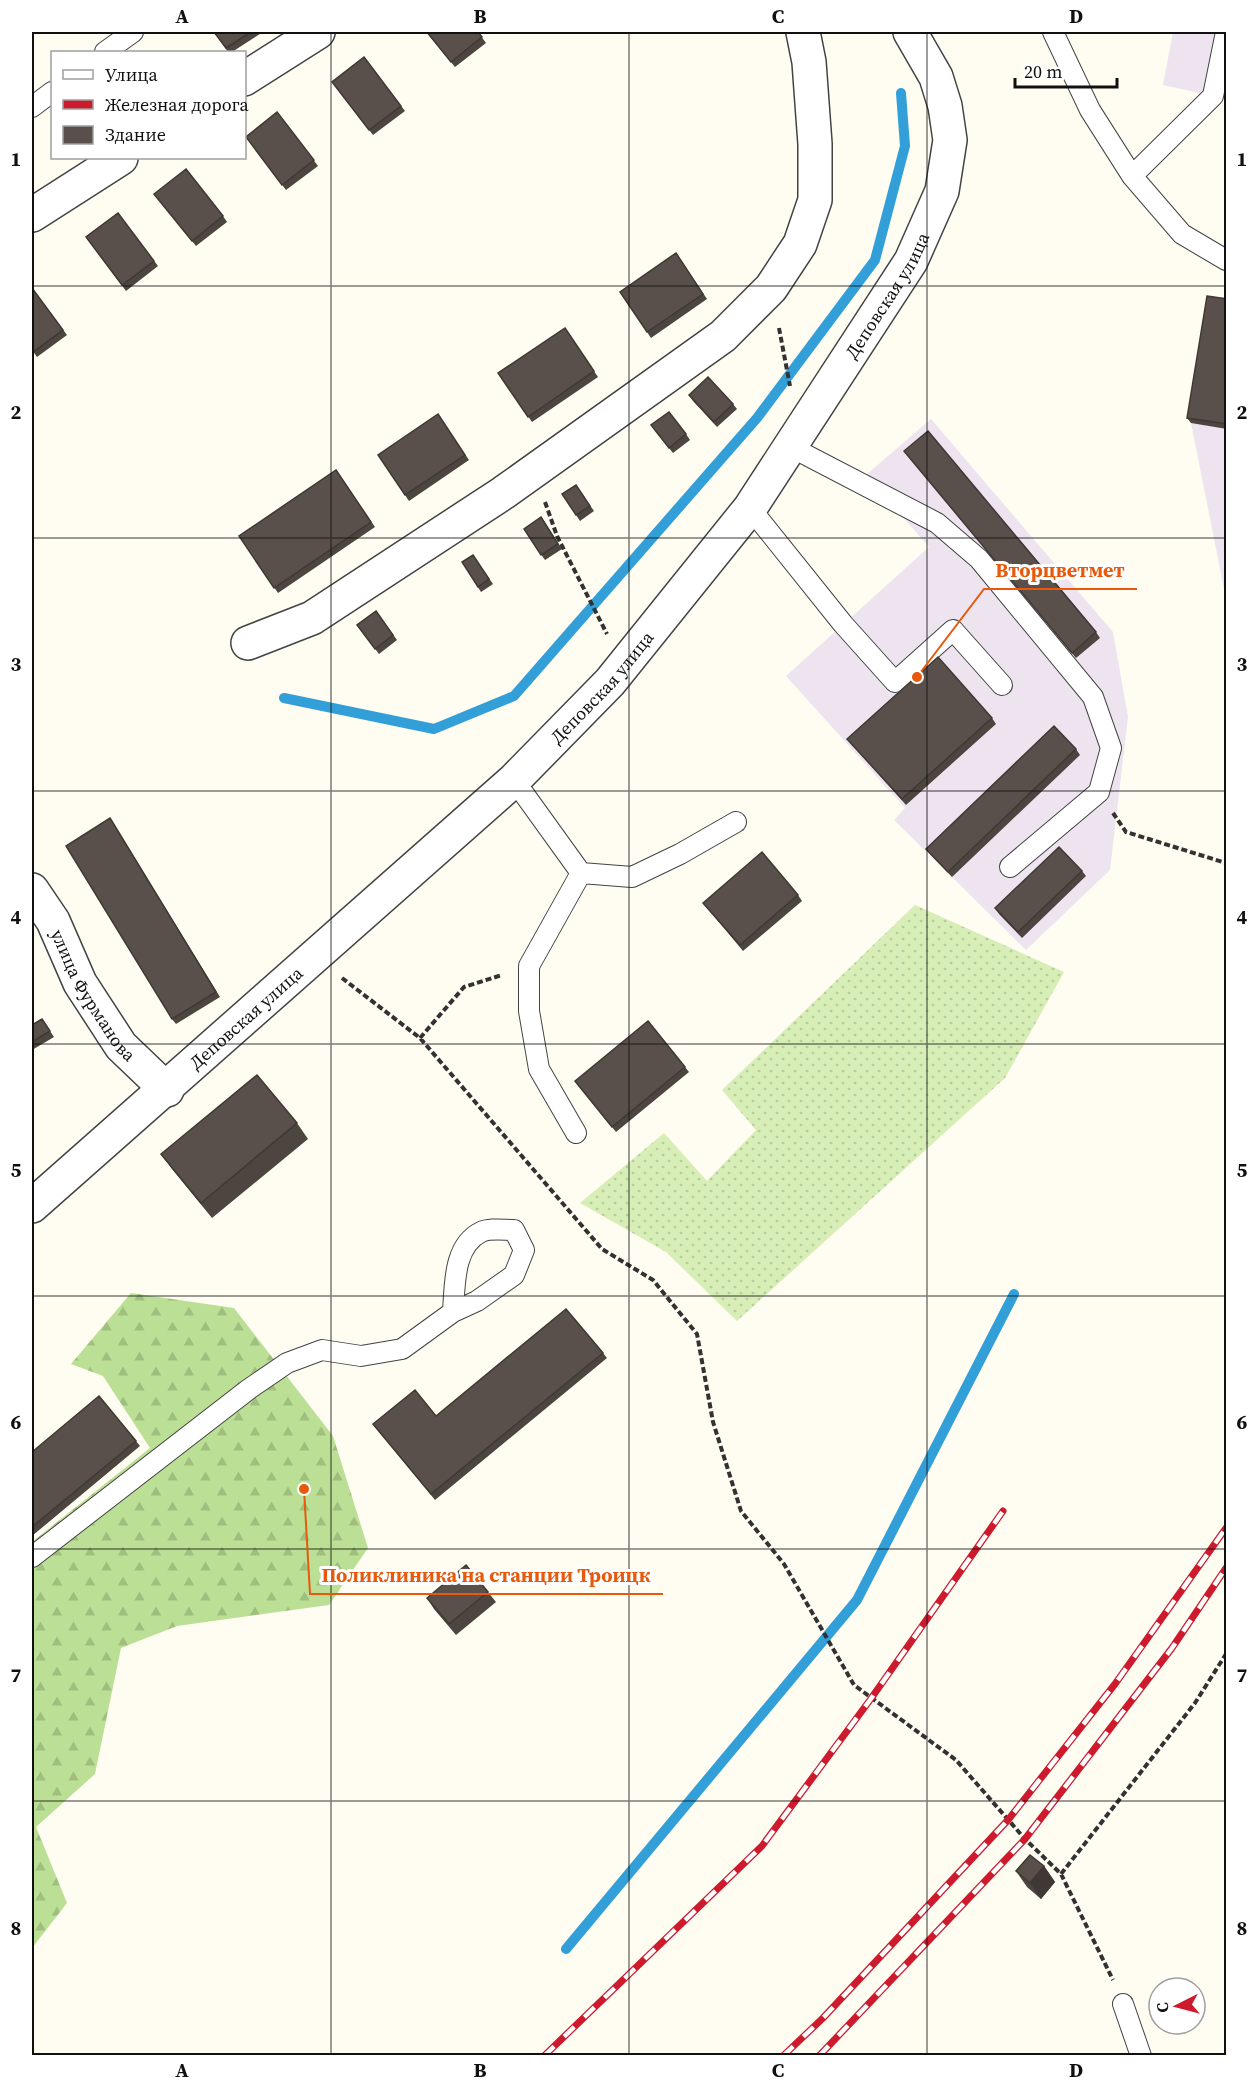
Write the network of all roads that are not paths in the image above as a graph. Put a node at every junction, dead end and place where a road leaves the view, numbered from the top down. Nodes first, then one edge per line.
1 (133, 32) edge
2 (318, 32) edge
3 (803, 32) edge
4 (910, 32) edge
5 (1053, 32) edge
6 (1226, 32) edge
7 (106, 51) edge
8 (246, 78) edge
9 (51, 93) edge
10 (32, 107) edge
11 (120, 159) edge
12 (1132, 176) junction
13 (32, 215) edge
14 (1227, 260) edge
15 (794, 438) junction
16 (750, 508) junction
17 (248, 643) dead end
18 (1002, 684) dead end
19 (514, 780) junction
20 (736, 822) dead end
21 (1010, 867) dead end
22 (581, 873) junction
23 (32, 890) edge
24 (42, 928) edge
25 (167, 1090) junction
26 (576, 1133) dead end
27 (32, 1206) edge
28 (453, 1312) dead end
29 (32, 1557) edge
30 (1123, 2004) road end
31 (1141, 2055) edge

1 - 7 lane
2 - 8 street
3 - 17 street
4 - 15 street, Деповская улица
5 - 12 lane
6 - 12 lane
9 - 10 lane
11 - 13 street
12 - 14 lane
15 - 16 street, Деповская улица
15 - 21 lane
16 - 18 lane
16 - 19 street, Деповская улица
19 - 22 lane
19 - 25 street, Деповская улица
20 - 22 lane
22 - 26 lane
23 - 24 street, улица Фурманова
24 - 25 street, улица Фурманова
25 - 27 street, Деповская улица
28 - 29 lane
30 - 31 lane

